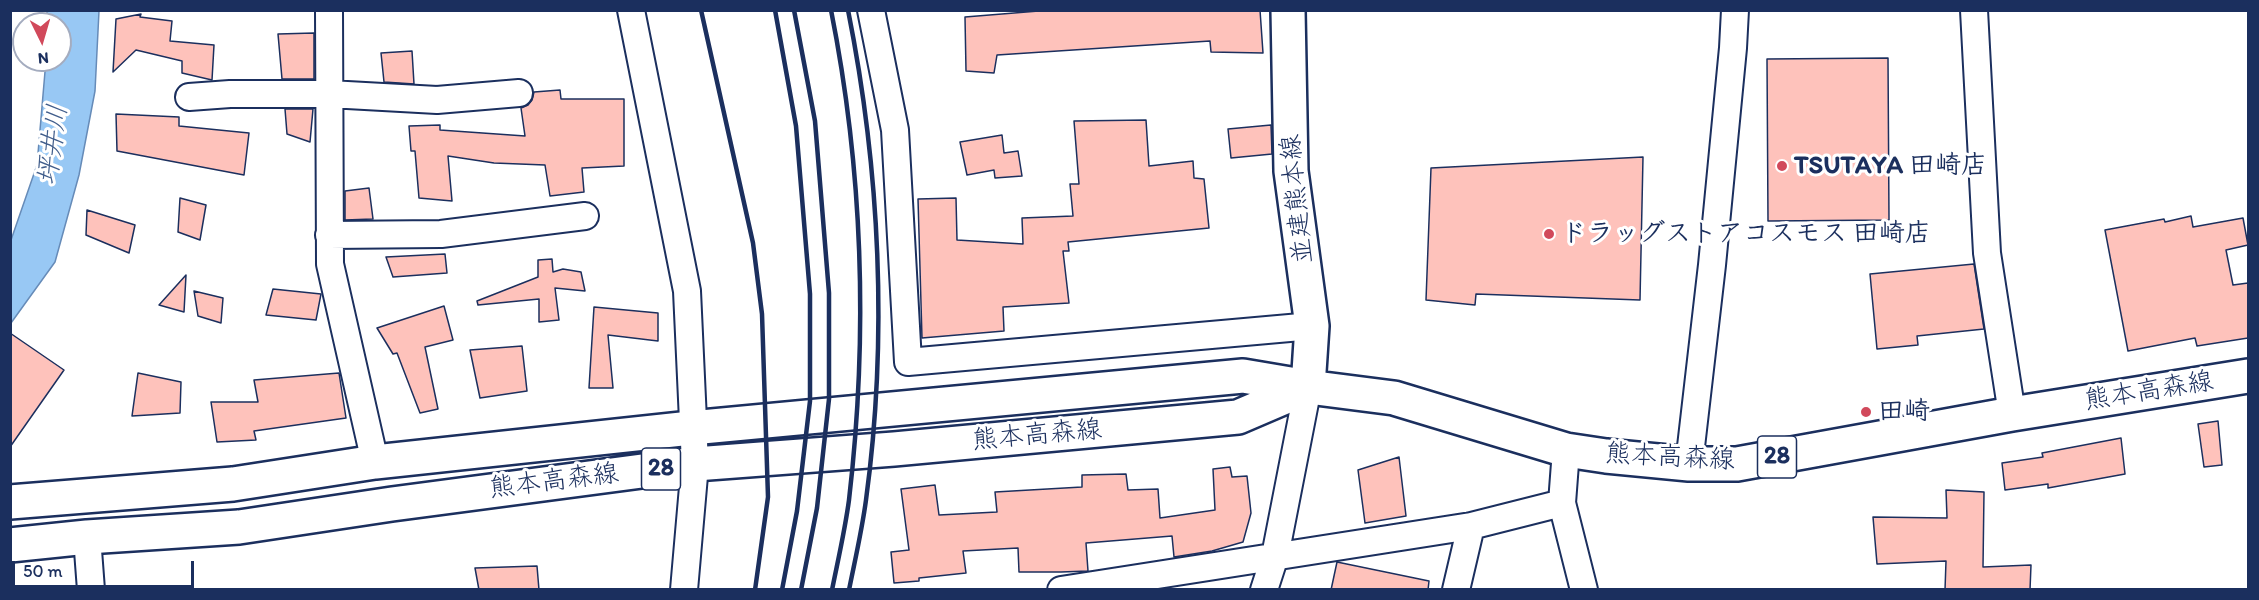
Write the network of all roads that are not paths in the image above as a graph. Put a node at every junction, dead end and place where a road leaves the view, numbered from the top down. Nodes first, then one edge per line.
1 (329, 10) edge
2 (631, 10) edge
3 (871, 10) edge
4 (1288, 10) edge
5 (1735, 10) edge
6 (1974, 10) edge
7 (519, 93) dead end
8 (329, 94) junction
9 (189, 97) dead end
10 (585, 216) dead end
11 (330, 235) junction
12 (1312, 326) junction
13 (2248, 376) edge
14 (1308, 387) junction
15 (2012, 414) junction
16 (691, 428) junction
17 (1566, 450) junction
18 (375, 462) junction
19 (695, 464) junction
20 (1689, 464) junction
21 (10, 502) edge
22 (1562, 503) junction
23 (1471, 526) junction
24 (87, 537) junction
25 (10, 545) edge
26 (1275, 556) junction
27 (91, 590) edge
28 (684, 590) edge
29 (1061, 590) edge
30 (1264, 590) edge
31 (1456, 590) edge
32 (1584, 590) edge

1 - 8 street
2 - 16 street
3 - 12 street
4 - 12 main road, 並建熊本線
5 - 20 street
6 - 15 street
7 - 8 street
8 - 9 street
8 - 11 street
10 - 11 street
11 - 18 street
12 - 14 main road, 並建熊本線
13 - 15 main road, 熊本高森線 / 28
14 - 16 main road, 熊本高森線 / 28
14 - 17 main road, 熊本高森線 / 28
14 - 19 main road, 熊本高森線 / 28
14 - 26 street
15 - 20 main road, 熊本高森線 / 28
16 - 18 main road, 熊本高森線 / 28
16 - 19 street
17 - 20 main road, 熊本高森線 / 28
17 - 22 street
18 - 21 main road, 熊本高森線 / 28
19 - 24 main road, 熊本高森線 / 28
19 - 28 street
22 - 23 street
22 - 32 street
23 - 26 street
23 - 31 street
24 - 25 main road, 熊本高森線 / 28
24 - 27 street
26 - 29 street
26 - 30 street

